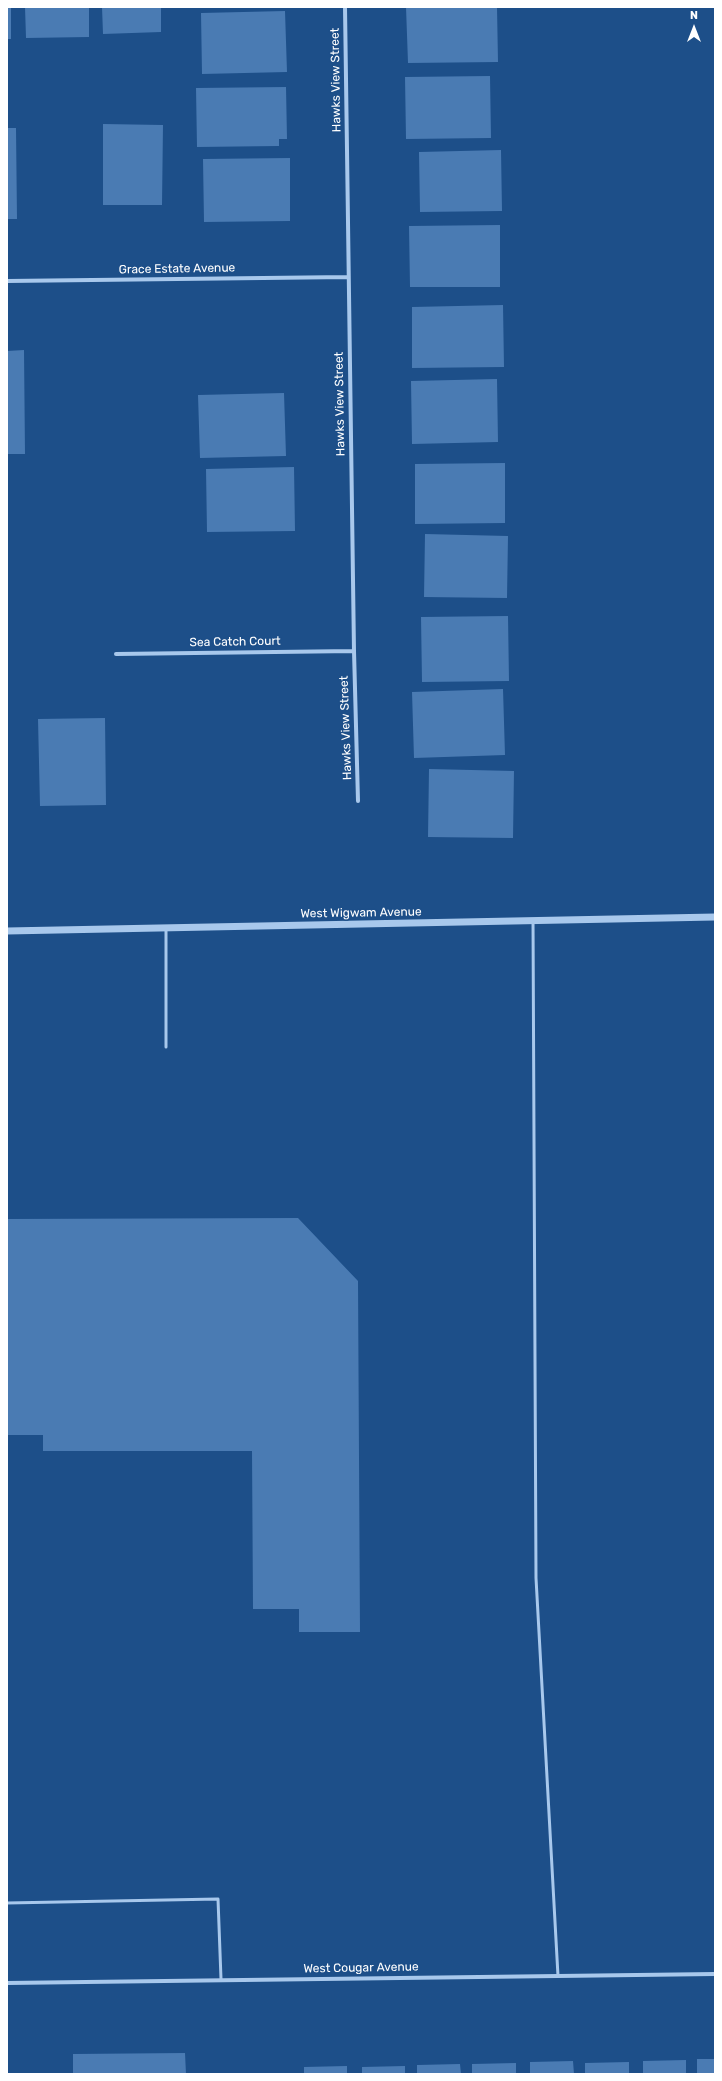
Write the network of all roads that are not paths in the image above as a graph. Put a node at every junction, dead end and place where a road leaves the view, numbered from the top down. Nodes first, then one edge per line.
1 (345, 7) edge
2 (348, 277) junction
3 (7, 281) edge
4 (354, 651) junction
5 (116, 654) dead end
6 (358, 802) dead end
7 (715, 917) edge
8 (534, 920) junction
9 (166, 928) junction
10 (7, 931) edge
11 (166, 1047) dead end
12 (7, 1903) edge
13 (715, 1974) edge
14 (558, 1976) junction
15 (221, 1979) junction
16 (7, 1983) edge

1 - 2 street, Hawks View Street
2 - 3 street, Grace Estate Avenue
2 - 4 street, Hawks View Street
4 - 5 street, Sea Catch Court
4 - 6 street, Hawks View Street
7 - 8 street, West Wigwam Avenue
8 - 9 street, West Wigwam Avenue
8 - 14 lane
9 - 10 street, West Wigwam Avenue
9 - 11 lane
12 - 15 lane
13 - 14 street, West Cougar Avenue
14 - 15 street, West Cougar Avenue
15 - 16 street, West Cougar Avenue

